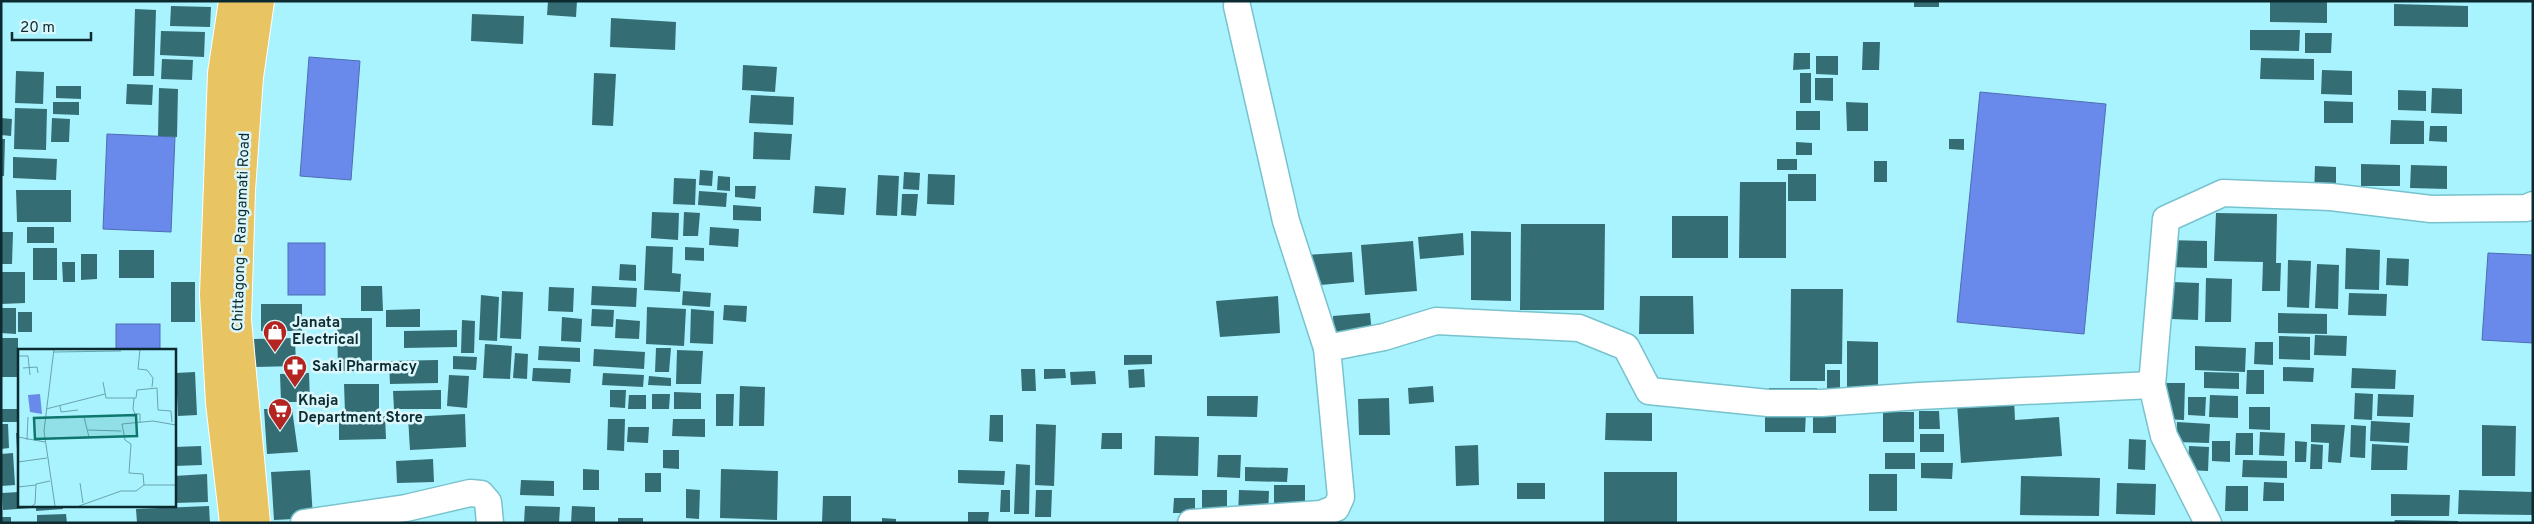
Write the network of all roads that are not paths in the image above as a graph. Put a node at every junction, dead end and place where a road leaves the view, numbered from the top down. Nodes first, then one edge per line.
1 (233, 1) edge
2 (260, 1) edge
3 (1237, 6) dead end
4 (2533, 206) edge
5 (1327, 348) junction
6 (2152, 385) junction
7 (234, 523) edge
8 (256, 523) edge
9 (304, 523) edge
10 (490, 523) edge
11 (1191, 523) edge
12 (2208, 523) edge

1 - 7 highway, Chittagong - Rangamati Road
2 - 8 highway, Chittagong - Rangamati Road
3 - 5 street
4 - 6 street
5 - 6 street
5 - 11 street
6 - 12 street
9 - 10 street

